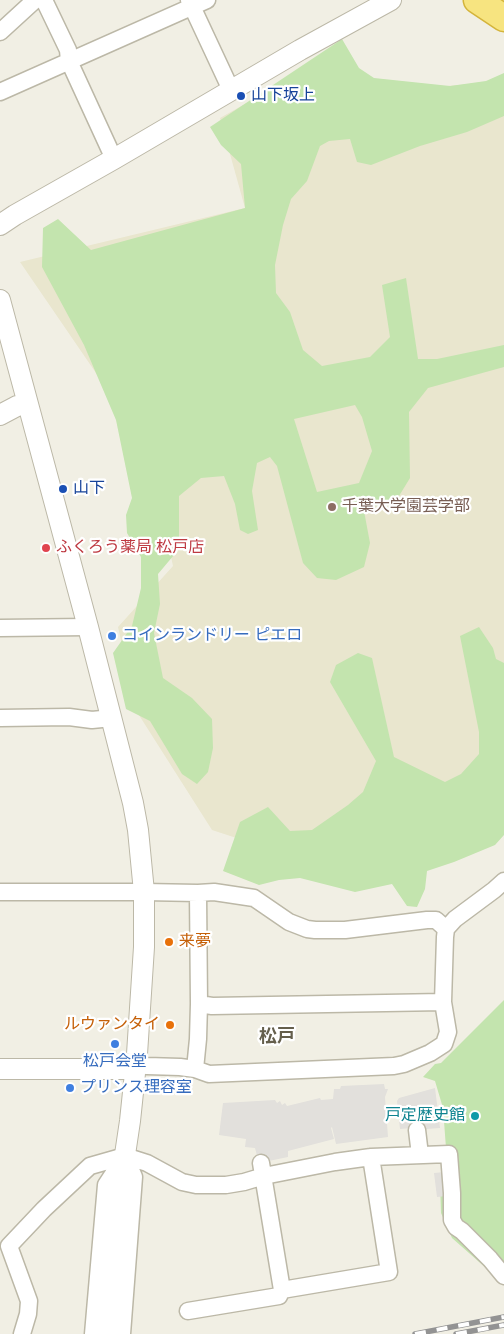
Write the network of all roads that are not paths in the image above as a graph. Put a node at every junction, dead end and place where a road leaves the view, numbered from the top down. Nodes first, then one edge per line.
1 (34, 0) edge
2 (44, 0) edge
3 (208, 0) edge
4 (391, 0) edge
5 (477, 0) edge
6 (190, 4) edge
7 (504, 18) edge
8 (0, 32) edge
9 (69, 61) junction
10 (231, 90) junction
11 (0, 92) edge
12 (114, 159) junction
13 (0, 224) edge
14 (0, 300) edge
15 (27, 403) junction
16 (0, 415) edge
17 (88, 627) junction
18 (0, 628) edge
19 (0, 718) edge
20 (112, 718) junction
21 (504, 881) edge
22 (0, 892) edge
23 (144, 892) junction
24 (198, 893) junction
25 (446, 929) junction
26 (444, 1002) junction
27 (199, 1004) junction
28 (135, 1067) junction
29 (0, 1069) edge
30 (195, 1069) junction
31 (417, 1130) dead end
32 (420, 1155) junction
33 (125, 1156) junction
34 (371, 1157) junction
35 (263, 1170) junction
36 (504, 1276) edge
37 (282, 1290) junction
38 (188, 1311) dead end
39 (22, 1334) edge
40 (93, 1334) edge
41 (108, 1334) edge
42 (122, 1334) edge

1 - 8 street
2 - 9 street
3 - 6 street
4 - 10 street
5 - 7 highway
6 - 9 street
6 - 10 street
9 - 11 street
9 - 12 street
10 - 12 street
12 - 13 street
14 - 15 street
15 - 16 street
15 - 17 street
17 - 18 street
17 - 20 street
19 - 20 street
20 - 23 street
21 - 25 street
22 - 23 street
23 - 24 street
23 - 28 street
24 - 25 street
24 - 27 street
25 - 26 street
26 - 27 street
26 - 30 street
27 - 30 street
28 - 29 street
28 - 30 street
28 - 33 street
31 - 32 street
32 - 34 street
32 - 36 street
33 - 35 street
33 - 39 street
33 - 40 street
33 - 41 street
33 - 42 street
34 - 35 street
34 - 37 street
35 - 37 street
37 - 38 street

